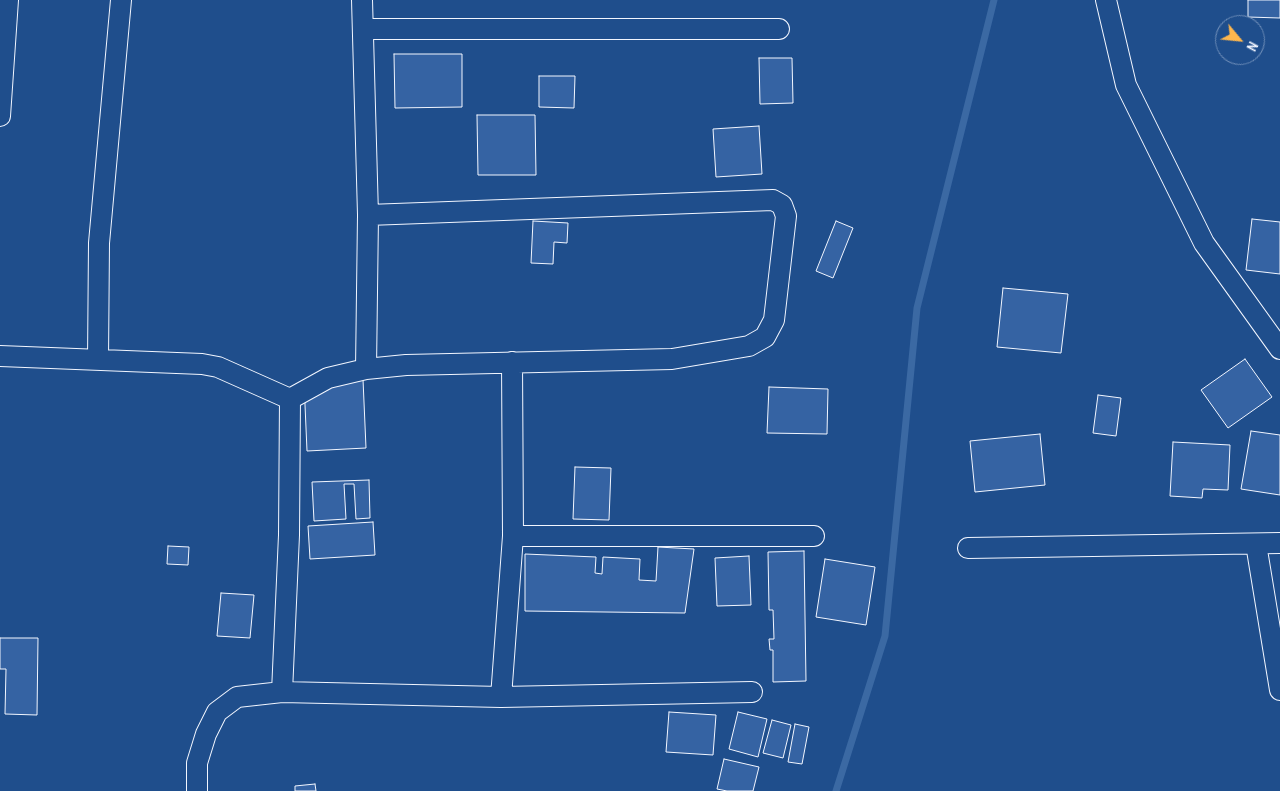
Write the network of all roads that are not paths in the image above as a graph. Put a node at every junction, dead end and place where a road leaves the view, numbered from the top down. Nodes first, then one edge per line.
1 (8, 0) edge
2 (121, 0) edge
3 (362, 0) edge
4 (1106, 0) edge
5 (363, 29) junction
6 (780, 29) dead end
7 (0, 116) edge
8 (368, 215) junction
9 (1280, 349) edge
10 (0, 356) edge
11 (98, 359) junction
12 (512, 362) junction
13 (366, 369) junction
14 (290, 399) junction
15 (513, 536) junction
16 (814, 536) dead end
17 (1280, 543) edge
18 (1256, 544) junction
19 (968, 548) dead end
20 (1280, 690) edge
21 (282, 692) junction
22 (752, 692) dead end
23 (501, 697) junction
24 (197, 791) edge

1 - 7 street
2 - 11 street
3 - 5 street
4 - 9 street
5 - 6 street
5 - 8 street
8 - 12 street
8 - 13 street
10 - 11 street
11 - 14 street
12 - 13 street
12 - 15 street
13 - 14 street
14 - 21 street
15 - 16 street
15 - 23 street
17 - 18 street
18 - 19 street
18 - 20 street
21 - 23 street
21 - 24 street
22 - 23 street

